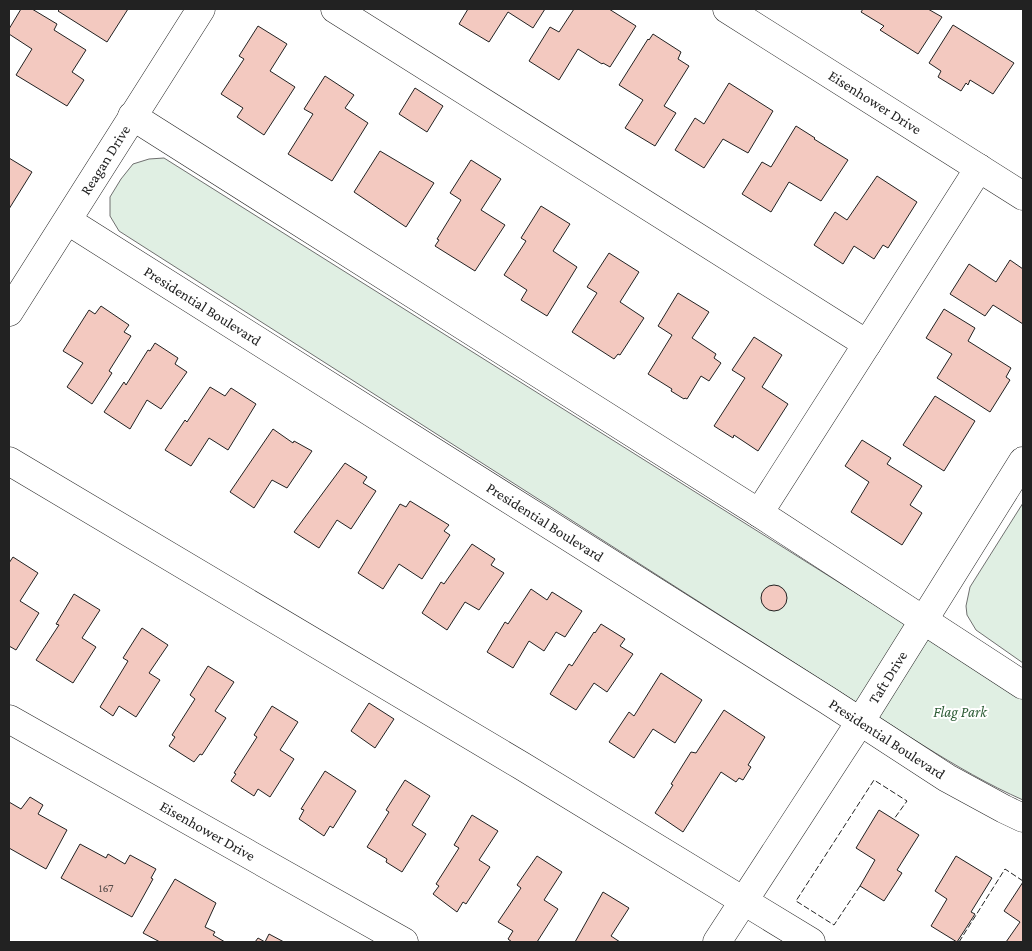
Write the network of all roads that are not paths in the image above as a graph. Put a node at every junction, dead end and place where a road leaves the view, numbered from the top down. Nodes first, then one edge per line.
1 (201, 9) edge
2 (336, 9) edge
3 (727, 9) edge
4 (132, 116) junction
5 (979, 168) junction
6 (1023, 196) edge
7 (68, 221) junction
8 (9, 312) edge
9 (867, 344) junction
10 (9, 461) edge
11 (1023, 461) edge
12 (759, 513) junction
13 (923, 620) junction
14 (1023, 685) edge
15 (9, 719) edge
16 (860, 722) junction
17 (1023, 818) edge
18 (744, 900) junction
19 (404, 942) edge
20 (717, 942) edge
21 (811, 942) edge

1 - 4 street, Reagan Drive
2 - 9 street
3 - 5 street, Eisenhower Drive
4 - 7 street, Reagan Drive
4 - 12 street
5 - 6 street, Eisenhower Drive
5 - 9 street
7 - 8 street, Reagan Drive
7 - 16 street, Presidential Boulevard
9 - 12 street
10 - 18 street
11 - 13 street, Taft Drive
12 - 13 street
13 - 14 street
13 - 16 street, Taft Drive
15 - 19 street, Eisenhower Drive
16 - 17 street, Presidential Boulevard
16 - 18 street, Taft Drive
18 - 20 street, Taft Drive
18 - 21 street

